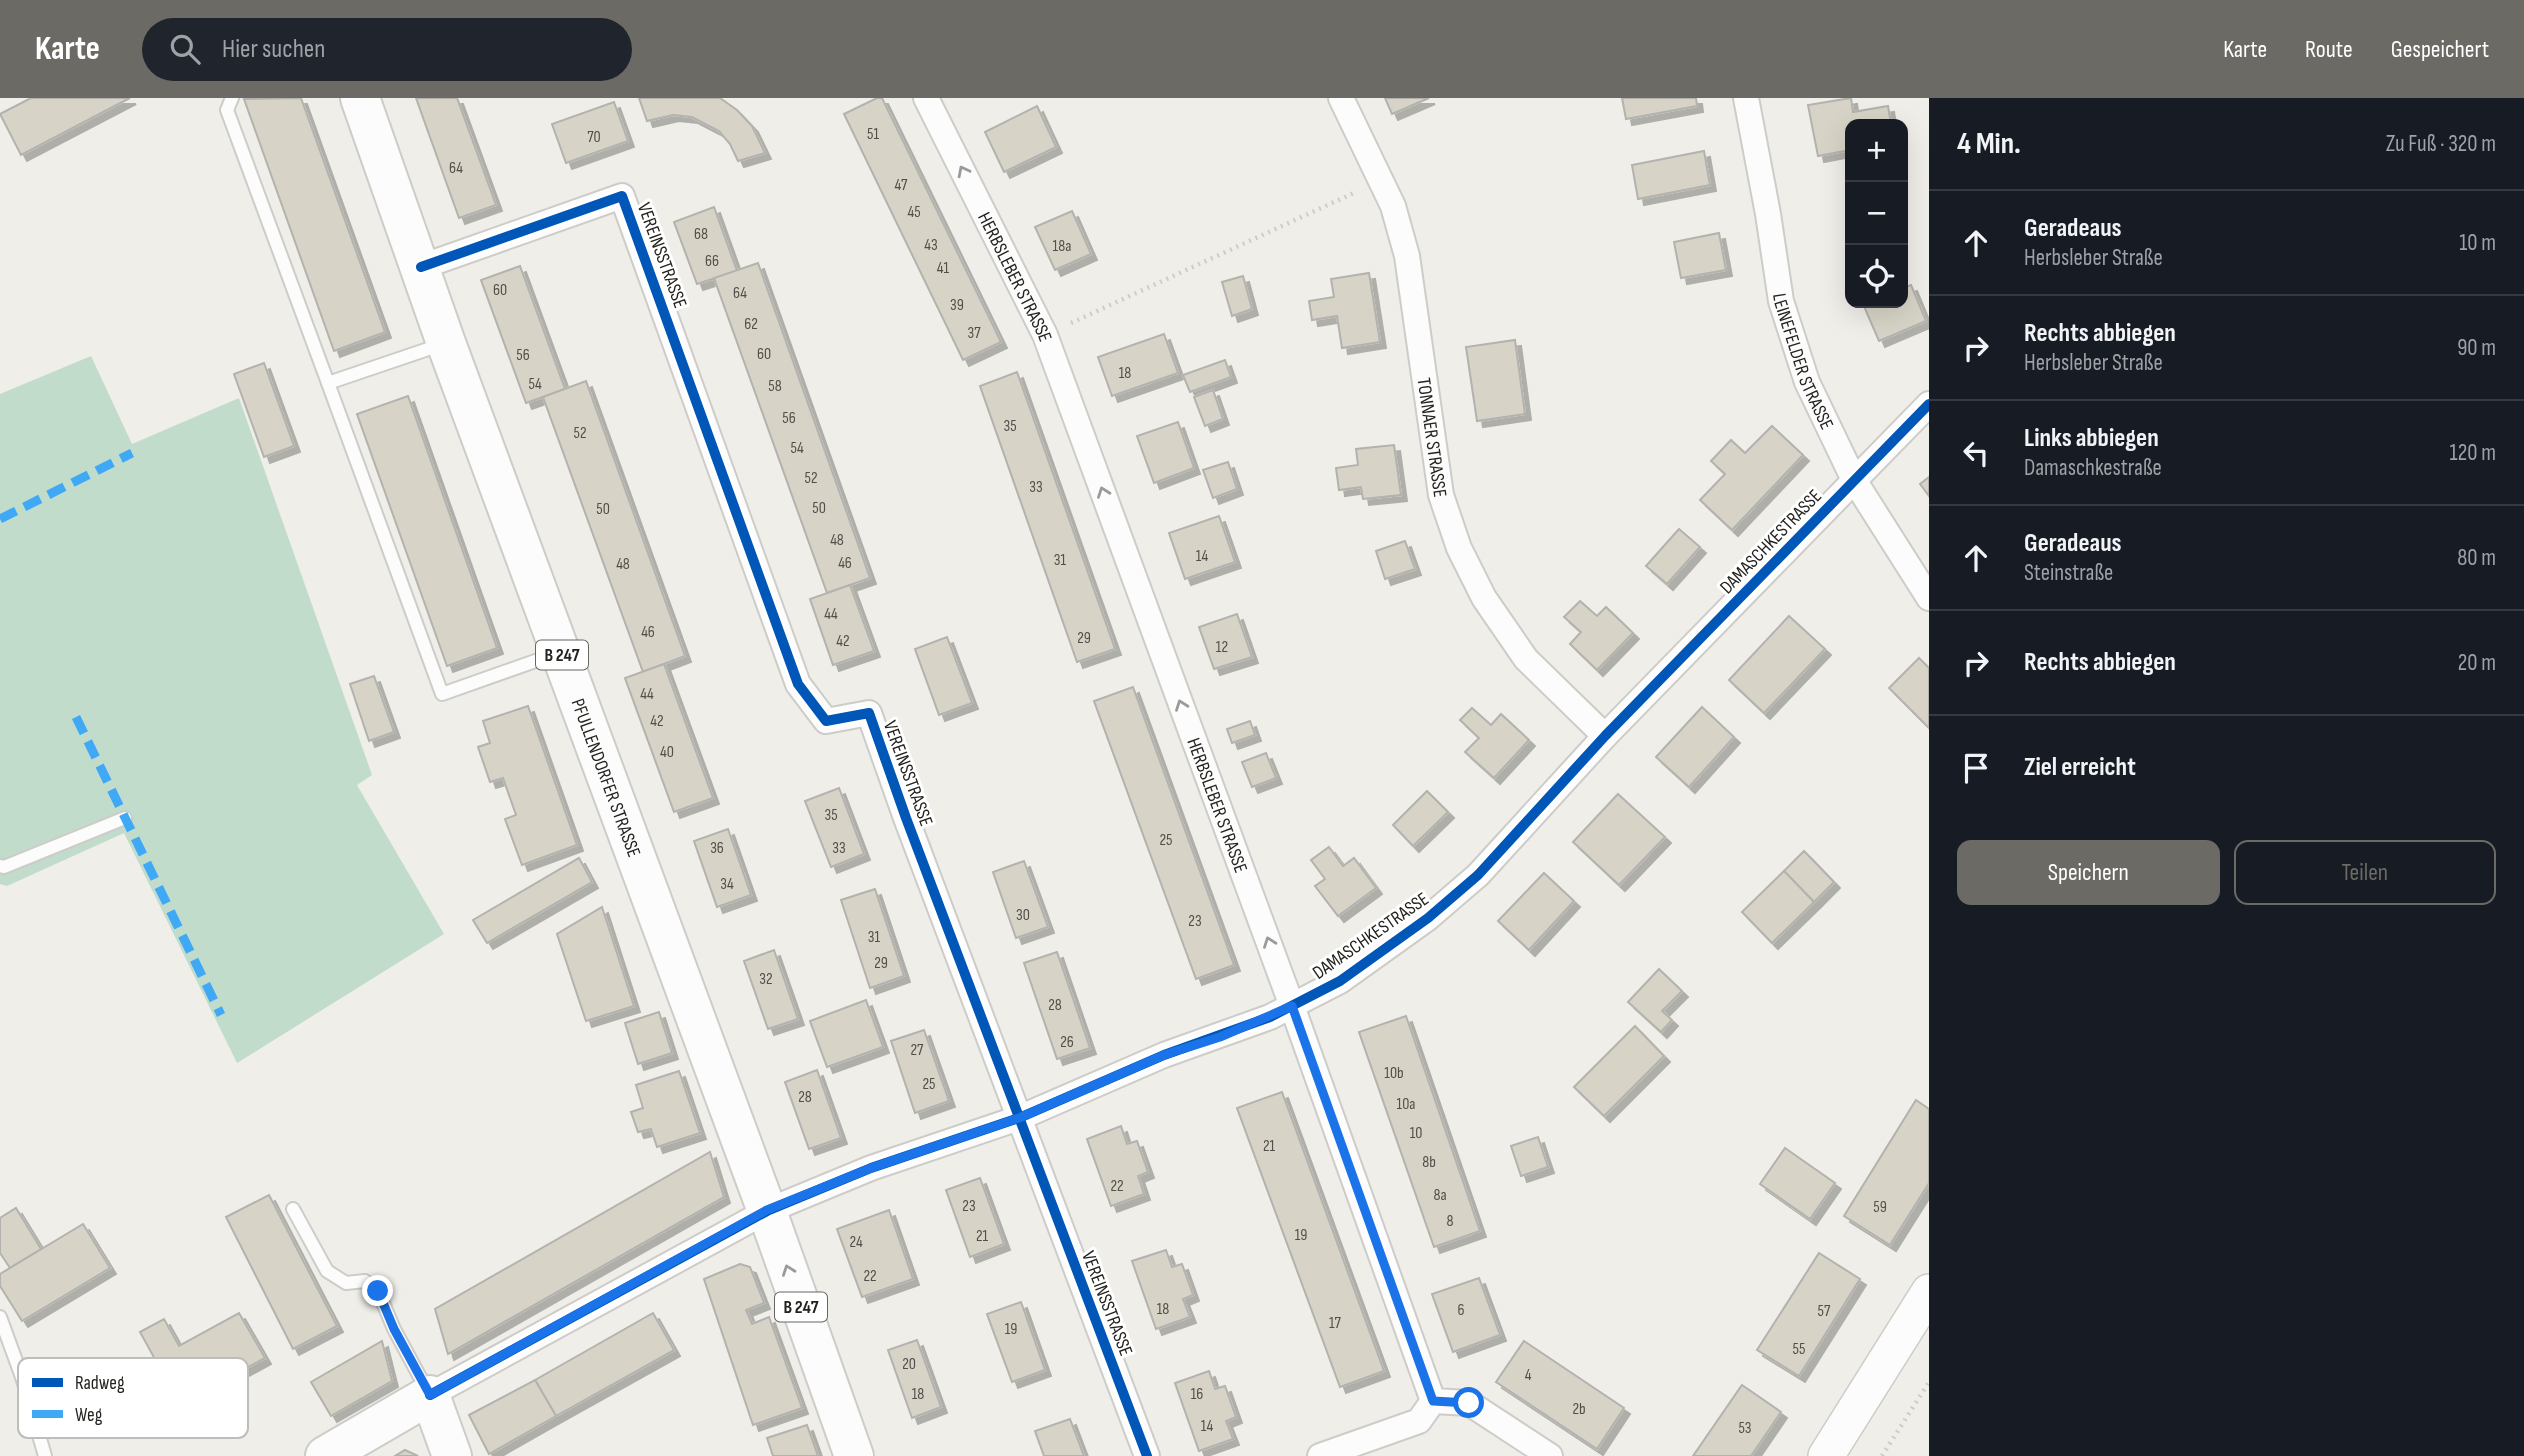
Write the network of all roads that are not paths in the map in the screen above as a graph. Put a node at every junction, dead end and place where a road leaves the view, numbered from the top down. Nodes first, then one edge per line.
1 (232, 98) edge
2 (360, 98) edge
3 (926, 98) edge
4 (1340, 98) edge
5 (1746, 98) edge
6 (421, 267) junction
7 (446, 343) junction
8 (328, 383) junction
9 (1929, 404) edge
10 (1854, 480) junction
11 (1929, 597) edge
12 (561, 653) junction
13 (1605, 736) junction
14 (125, 818) dead end
15 (0, 866) edge
16 (1292, 1006) junction
17 (1019, 1118) junction
18 (293, 1209) dead end
19 (767, 1210) junction
20 (1929, 1292) edge
21 (0, 1317) edge
22 (18, 1371) edge
23 (430, 1395) junction
24 (1433, 1401) junction
25 (40, 1438) edge
26 (46, 1456) edge
27 (325, 1456) edge
28 (452, 1456) edge
29 (855, 1456) edge
30 (1147, 1456) edge
31 (1320, 1456) edge
32 (1550, 1456) edge
33 (1825, 1456) edge

1 - 8 lane
2 - 6 main road, PFULLENDORFER STRASSE / B 247
16 -> 3 street, HERBSLEBER STRASSE
4 - 13 street, TONNAER STRASSE
5 - 10 street, LEINEFELDER STRASSE
6 - 7 main road, PFULLENDORFER STRASSE / B 247
6 - 17 street, VEREINSSTRASSE
7 - 8 lane
7 - 12 main road, PFULLENDORFER STRASSE / B 247
8 - 12 lane
9 - 10 street, DAMASCHKESTRASSE
10 - 11 street, LEINEFELDER STRASSE
10 - 13 street, DAMASCHKESTRASSE
12 - 19 main road, PFULLENDORFER STRASSE / B 247
13 - 16 street, DAMASCHKESTRASSE
14 - 15 lane
16 - 17 street, DAMASCHKESTRASSE
16 - 24 street, HERBSLEBER STRASSE
17 - 19 street, DAMASCHKESTRASSE
17 - 30 street, VEREINSSTRASSE
18 - 23 lane
19 - 23 street, DAMASCHKESTRASSE
29 -> 19 main road, PFULLENDORFER STRASSE / B 247
20 - 33 main road
21 - 22 lane
23 - 27 main road
23 - 28 main road
24 - 31 street
24 - 32 street
25 - 26 lane

